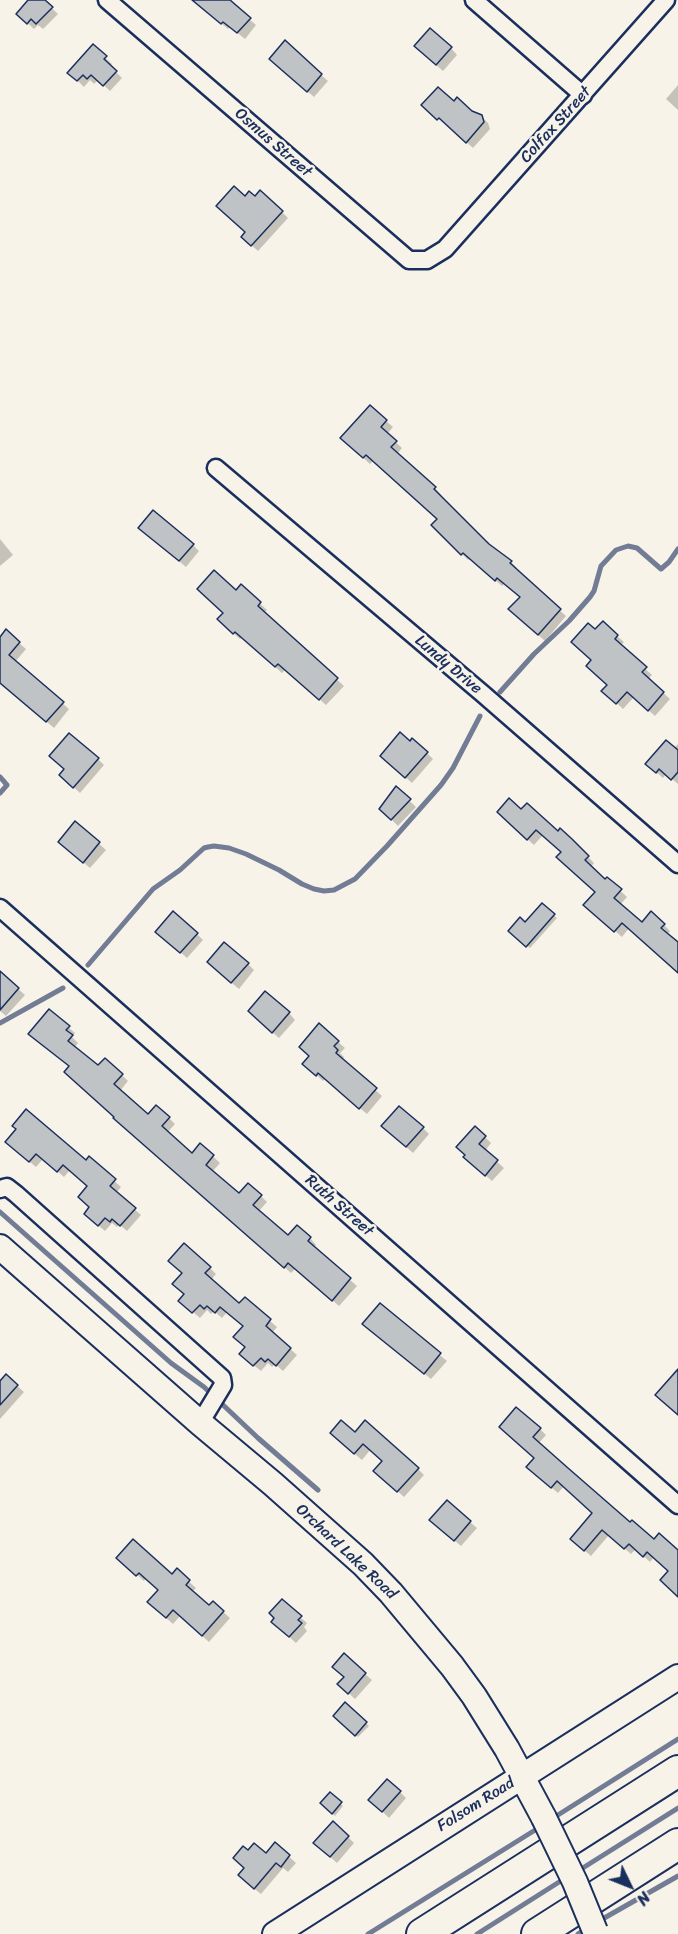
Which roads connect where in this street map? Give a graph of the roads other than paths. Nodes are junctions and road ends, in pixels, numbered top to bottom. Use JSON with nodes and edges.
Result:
{"nodes":[{"id":1,"x":107,"y":0,"type":"edge"},
{"id":2,"x":474,"y":0,"type":"edge"},
{"id":3,"x":666,"y":0,"type":"edge"},
{"id":4,"x":583,"y":95,"type":"junction"},
{"id":5,"x":445,"y":249,"type":"joint"},
{"id":6,"x":216,"y":468,"type":"dead end"},
{"id":7,"x":678,"y":864,"type":"edge"},
{"id":8,"x":0,"y":908,"type":"edge"},
{"id":9,"x":0,"y":1190,"type":"edge"},
{"id":10,"x":0,"y":1247,"type":"edge"},
{"id":11,"x":200,"y":1423,"type":"junction"},
{"id":12,"x":678,"y":1505,"type":"edge"},
{"id":13,"x":678,"y":1677,"type":"edge"},
{"id":14,"x":678,"y":1771,"type":"edge"},
{"id":15,"x":522,"y":1776,"type":"junction"},
{"id":16,"x":678,"y":1844,"type":"edge"},
{"id":17,"x":596,"y":1932,"type":"edge"},
{"id":18,"x":274,"y":1934,"type":"edge"},
{"id":19,"x":422,"y":1934,"type":"edge"},
{"id":20,"x":537,"y":1934,"type":"edge"}],
"edges":[{"from":1,"to":5,"type":"street","name":"Osmus Street"},
{"from":2,"to":4,"type":"street"},
{"from":3,"to":4,"type":"street","name":"Colfax Street"},
{"from":4,"to":5,"type":"street","name":"Colfax Street"},
{"from":6,"to":7,"type":"street","name":"Lundy Drive"},
{"from":8,"to":12,"type":"street","name":"Ruth Street"},
{"from":9,"to":11,"type":"street"},
{"from":10,"to":11,"type":"main road","name":"Orchard Lake Road"},
{"from":11,"to":15,"type":"main road","name":"Orchard Lake Road"},
{"from":13,"to":15,"type":"main road","name":"Folsom Road"},
{"from":14,"to":19,"type":"highway"},
{"from":15,"to":17,"type":"main road","name":"Orchard Lake Road","bridge":true},
{"from":15,"to":18,"type":"main road","name":"Folsom Road"},
{"from":16,"to":20,"type":"highway"}]}
